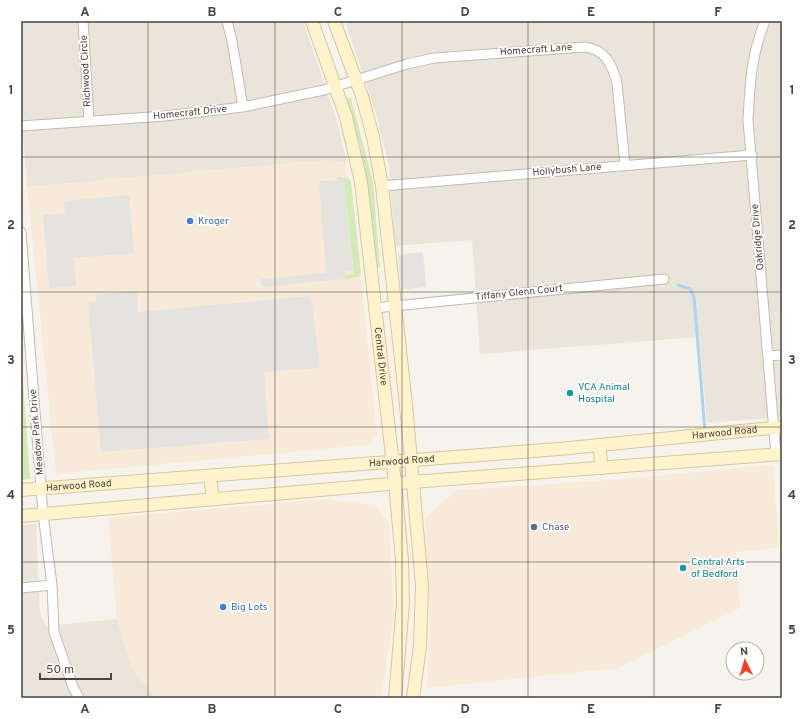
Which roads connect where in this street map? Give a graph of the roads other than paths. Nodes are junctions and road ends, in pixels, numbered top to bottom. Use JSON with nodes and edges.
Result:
{"nodes":[{"id":1,"x":83,"y":21,"type":"edge"},
{"id":2,"x":227,"y":21,"type":"edge"},
{"id":3,"x":312,"y":21,"type":"edge"},
{"id":4,"x":334,"y":21,"type":"edge"},
{"id":5,"x":765,"y":21,"type":"edge"},
{"id":6,"x":356,"y":80,"type":"junction"},
{"id":7,"x":335,"y":87,"type":"junction"},
{"id":8,"x":243,"y":107,"type":"junction"},
{"id":9,"x":88,"y":121,"type":"junction"},
{"id":10,"x":21,"y":126,"type":"edge"},
{"id":11,"x":752,"y":156,"type":"junction"},
{"id":12,"x":625,"y":165,"type":"junction"},
{"id":13,"x":382,"y":186,"type":"junction"},
{"id":14,"x":21,"y":232,"type":"edge"},
{"id":15,"x":664,"y":279,"type":"dead end"},
{"id":16,"x":394,"y":306,"type":"junction"},
{"id":17,"x":374,"y":308,"type":"junction"},
{"id":18,"x":782,"y":355,"type":"edge"},
{"id":19,"x":768,"y":356,"type":"junction"},
{"id":20,"x":778,"y":427,"type":"edge"},
{"id":21,"x":599,"y":445,"type":"junction"},
{"id":22,"x":779,"y":455,"type":"edge"},
{"id":23,"x":411,"y":460,"type":"junction"},
{"id":24,"x":393,"y":462,"type":"junction"},
{"id":25,"x":602,"y":468,"type":"junction"},
{"id":26,"x":210,"y":476,"type":"junction"},
{"id":27,"x":412,"y":482,"type":"junction"},
{"id":28,"x":395,"y":484,"type":"junction"},
{"id":29,"x":42,"y":488,"type":"junction"},
{"id":30,"x":21,"y":490,"type":"edge"},
{"id":31,"x":213,"y":499,"type":"junction"},
{"id":32,"x":43,"y":514,"type":"junction"},
{"id":33,"x":21,"y":516,"type":"edge"},
{"id":34,"x":52,"y":585,"type":"junction"},
{"id":35,"x":21,"y":588,"type":"edge"},
{"id":36,"x":401,"y":633,"type":"junction"},
{"id":37,"x":420,"y":635,"type":"junction"},
{"id":38,"x":79,"y":698,"type":"edge"},
{"id":39,"x":395,"y":698,"type":"edge"},
{"id":40,"x":413,"y":698,"type":"edge"}],
"edges":[{"from":1,"to":9,"type":"street","name":"Richwood Circle"},
{"from":2,"to":8,"type":"street"},
{"from":3,"to":7,"type":"main road","name":"Central Drive"},
{"from":4,"to":6,"type":"main road","name":"Central Drive"},
{"from":5,"to":11,"type":"street","name":"Oakridge Drive"},
{"from":6,"to":7,"type":"street","name":"Homecraft Drive"},
{"from":6,"to":12,"type":"street","name":"Homecraft Lane"},
{"from":6,"to":13,"type":"main road","name":"Central Drive"},
{"from":7,"to":8,"type":"street","name":"Homecraft Drive"},
{"from":7,"to":17,"type":"main road","name":"Central Drive"},
{"from":8,"to":9,"type":"street","name":"Homecraft Drive"},
{"from":9,"to":10,"type":"street","name":"Homecraft Drive"},
{"from":11,"to":12,"type":"street","name":"Hollybush Lane"},
{"from":11,"to":19,"type":"street","name":"Oakridge Drive"},
{"from":12,"to":13,"type":"street","name":"Hollybush Lane"},
{"from":13,"to":16,"type":"main road","name":"Central Drive"},
{"from":14,"to":29,"type":"street","name":"Meadow Park Drive"},
{"from":15,"to":16,"type":"street","name":"Tiffany Glenn Court"},
{"from":16,"to":17,"type":"street","name":"Tiffany Glenn Court"},
{"from":16,"to":23,"type":"main road","name":"Central Drive"},
{"from":17,"to":24,"type":"main road","name":"Central Drive"},
{"from":18,"to":19,"type":"street"},
{"from":19,"to":20,"type":"street","name":"Oakridge Drive"},
{"from":20,"to":21,"type":"main road","name":"Harwood Road"},
{"from":20,"to":22,"type":"street","name":"Oakridge Drive"},
{"from":21,"to":23,"type":"main road","name":"Harwood Road"},
{"from":21,"to":25,"type":"main road"},
{"from":22,"to":25,"type":"main road"},
{"from":23,"to":24,"type":"main road","name":"Harwood Road"},
{"from":23,"to":27,"type":"main road","name":"Central Drive"},
{"from":24,"to":26,"type":"main road","name":"Harwood Road"},
{"from":24,"to":28,"type":"main road","name":"Central Drive"},
{"from":25,"to":27,"type":"main road"},
{"from":26,"to":29,"type":"main road","name":"Harwood Road"},
{"from":26,"to":31,"type":"main road"},
{"from":27,"to":28,"type":"main road"},
{"from":27,"to":37,"type":"main road","name":"Central Drive"},
{"from":28,"to":31,"type":"main road"},
{"from":28,"to":36,"type":"main road","name":"Central Drive"},
{"from":29,"to":30,"type":"main road","name":"Harwood Road"},
{"from":29,"to":32,"type":"street","name":"Meadow Park Drive"},
{"from":31,"to":32,"type":"main road"},
{"from":32,"to":33,"type":"main road"},
{"from":32,"to":34,"type":"street","name":"Meadow Park Drive"},
{"from":34,"to":35,"type":"street"},
{"from":34,"to":38,"type":"street","name":"Meadow Park Drive"},
{"from":36,"to":37,"type":"main road"},
{"from":36,"to":39,"type":"main road","name":"Central Drive"},
{"from":37,"to":40,"type":"main road","name":"Central Drive"}]}
